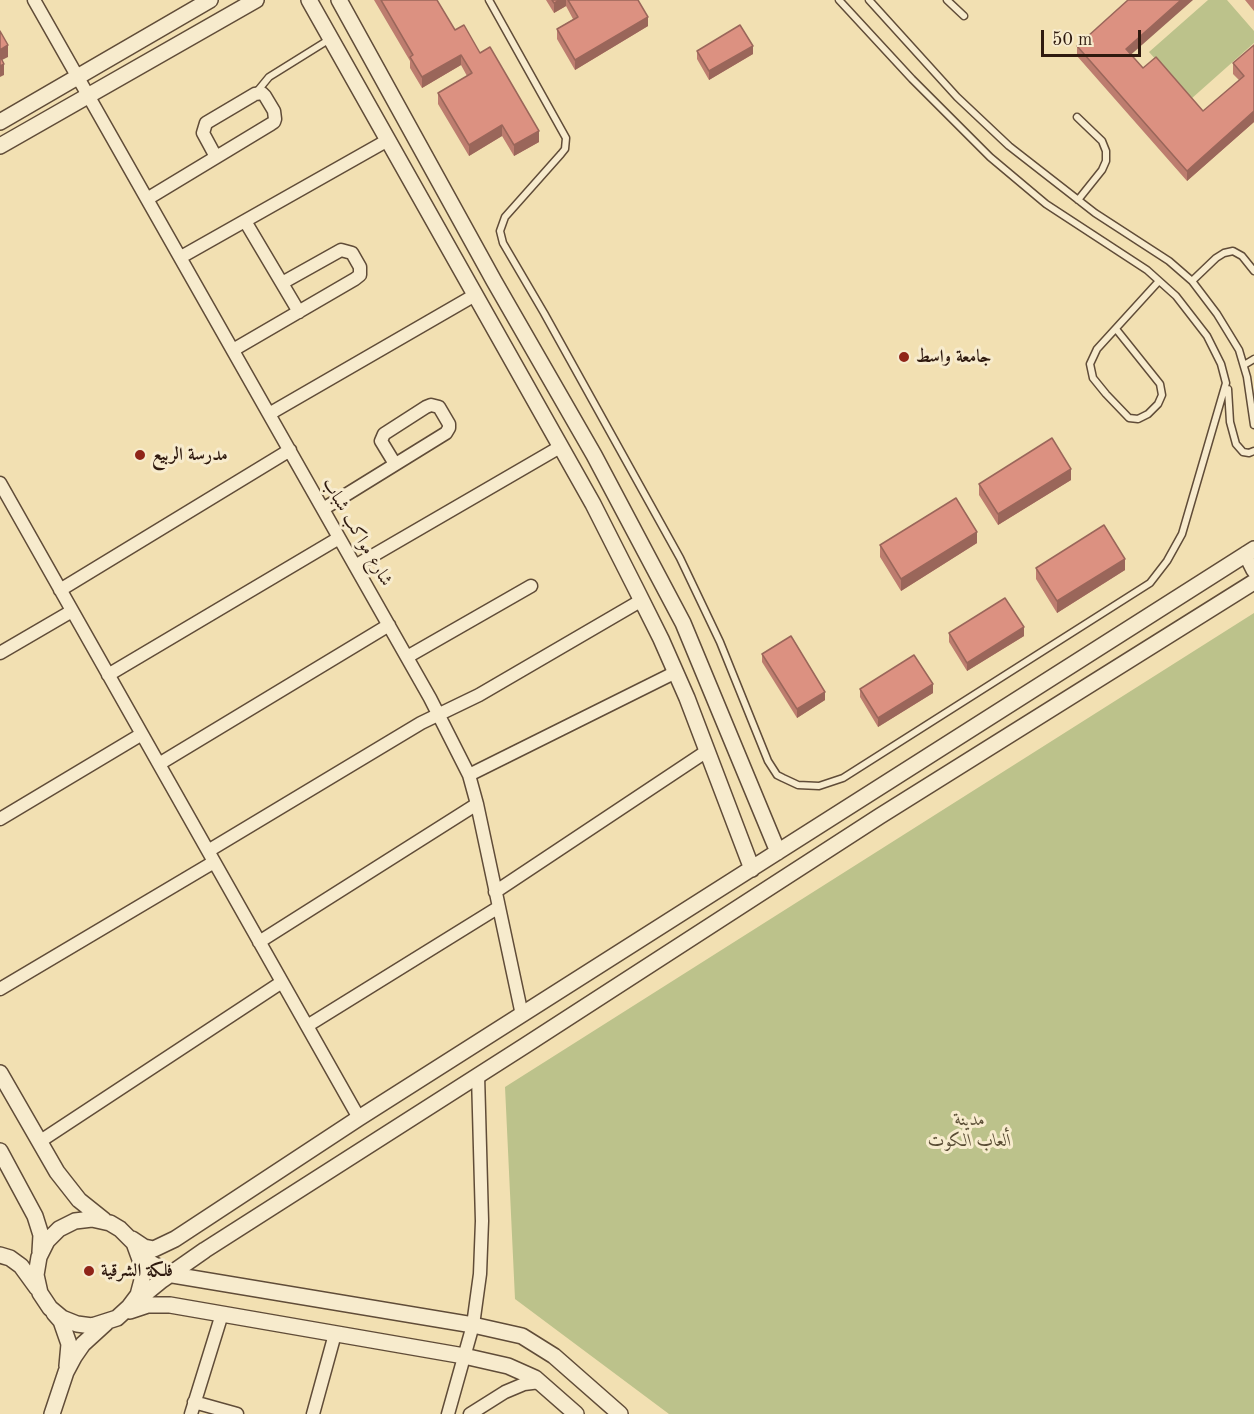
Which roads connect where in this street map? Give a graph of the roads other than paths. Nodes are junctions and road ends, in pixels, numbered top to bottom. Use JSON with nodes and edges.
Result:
{"nodes":[{"id":1,"x":34,"y":0,"type":"edge"},
{"id":2,"x":210,"y":0,"type":"edge"},
{"id":3,"x":256,"y":0,"type":"edge"},
{"id":4,"x":309,"y":0,"type":"edge"},
{"id":5,"x":339,"y":0,"type":"edge"},
{"id":6,"x":489,"y":0,"type":"edge"},
{"id":7,"x":839,"y":0,"type":"edge"},
{"id":8,"x":869,"y":0,"type":"edge"},
{"id":9,"x":947,"y":0,"type":"edge"},
{"id":10,"x":964,"y":16,"type":"dead end"},
{"id":11,"x":331,"y":38,"type":"junction"},
{"id":12,"x":77,"y":76,"type":"junction"},
{"id":13,"x":255,"y":94,"type":"junction"},
{"id":14,"x":89,"y":95,"type":"junction"},
{"id":15,"x":1077,"y":117,"type":"dead end"},
{"id":16,"x":0,"y":122,"type":"edge"},
{"id":17,"x":388,"y":140,"type":"junction"},
{"id":18,"x":0,"y":146,"type":"edge"},
{"id":19,"x":216,"y":157,"type":"junction"},
{"id":20,"x":147,"y":198,"type":"junction"},
{"id":21,"x":1078,"y":200,"type":"junction"},
{"id":22,"x":245,"y":221,"type":"junction"},
{"id":23,"x":181,"y":257,"type":"junction"},
{"id":24,"x":1254,"y":271,"type":"edge"},
{"id":25,"x":1159,"y":280,"type":"junction"},
{"id":26,"x":1192,"y":280,"type":"junction"},
{"id":27,"x":282,"y":284,"type":"junction"},
{"id":28,"x":475,"y":295,"type":"junction"},
{"id":29,"x":299,"y":312,"type":"junction"},
{"id":30,"x":1116,"y":330,"type":"junction"},
{"id":31,"x":233,"y":350,"type":"junction"},
{"id":32,"x":1254,"y":359,"type":"edge"},
{"id":33,"x":1244,"y":365,"type":"junction"},
{"id":34,"x":1226,"y":383,"type":"junction"},
{"id":35,"x":269,"y":414,"type":"junction"},
{"id":36,"x":1254,"y":425,"type":"edge"},
{"id":37,"x":561,"y":447,"type":"junction"},
{"id":38,"x":290,"y":450,"type":"junction"},
{"id":39,"x":1254,"y":452,"type":"edge"},
{"id":40,"x":395,"y":464,"type":"junction"},
{"id":41,"x":0,"y":483,"type":"edge"},
{"id":42,"x":323,"y":509,"type":"junction"},
{"id":43,"x":339,"y":538,"type":"junction"},
{"id":44,"x":1250,"y":552,"type":"edge"},
{"id":45,"x":356,"y":566,"type":"junction"},
{"id":46,"x":1254,"y":570,"type":"edge"},
{"id":47,"x":1254,"y":582,"type":"edge"},
{"id":48,"x":531,"y":586,"type":"dead end"},
{"id":49,"x":60,"y":590,"type":"junction"},
{"id":50,"x":642,"y":600,"type":"junction"},
{"id":51,"x":72,"y":610,"type":"junction"},
{"id":52,"x":389,"y":626,"type":"junction"},
{"id":53,"x":0,"y":653,"type":"edge"},
{"id":54,"x":407,"y":657,"type":"junction"},
{"id":55,"x":676,"y":672,"type":"junction"},
{"id":56,"x":108,"y":675,"type":"junction"},
{"id":57,"x":439,"y":715,"type":"junction"},
{"id":58,"x":142,"y":734,"type":"junction"},
{"id":59,"x":707,"y":751,"type":"junction"},
{"id":60,"x":159,"y":764,"type":"junction"},
{"id":61,"x":469,"y":775,"type":"junction"},
{"id":62,"x":477,"y":804,"type":"junction"},
{"id":63,"x":0,"y":819,"type":"edge"},
{"id":64,"x":778,"y":852,"type":"junction"},
{"id":65,"x":211,"y":857,"type":"junction"},
{"id":66,"x":752,"y":868,"type":"junction"},
{"id":67,"x":495,"y":892,"type":"junction"},
{"id":68,"x":499,"y":908,"type":"junction"},
{"id":69,"x":259,"y":942,"type":"junction"},
{"id":70,"x":282,"y":982,"type":"junction"},
{"id":71,"x":0,"y":989,"type":"edge"},
{"id":72,"x":522,"y":1015,"type":"junction"},
{"id":73,"x":307,"y":1026,"type":"junction"},
{"id":74,"x":0,"y":1073,"type":"edge"},
{"id":75,"x":478,"y":1075,"type":"junction"},
{"id":76,"x":359,"y":1118,"type":"junction"},
{"id":77,"x":39,"y":1142,"type":"junction"},
{"id":78,"x":0,"y":1151,"type":"edge"},
{"id":79,"x":110,"y":1223,"type":"junction"},
{"id":80,"x":129,"y":1237,"type":"junction"},
{"id":81,"x":138,"y":1250,"type":"junction"},
{"id":82,"x":199,"y":1254,"type":"junction"},
{"id":83,"x":0,"y":1255,"type":"edge"},
{"id":84,"x":39,"y":1257,"type":"junction"},
{"id":85,"x":171,"y":1274,"type":"junction"},
{"id":86,"x":205,"y":1280,"type":"junction"},
{"id":87,"x":40,"y":1293,"type":"junction"},
{"id":88,"x":50,"y":1308,"type":"junction"},
{"id":89,"x":129,"y":1308,"type":"junction"},
{"id":90,"x":222,"y":1314,"type":"junction"},
{"id":91,"x":112,"y":1320,"type":"junction"},
{"id":92,"x":473,"y":1325,"type":"junction"},
{"id":93,"x":334,"y":1334,"type":"junction"},
{"id":94,"x":464,"y":1356,"type":"junction"},
{"id":95,"x":66,"y":1372,"type":"junction"},
{"id":96,"x":540,"y":1382,"type":"junction"},
{"id":97,"x":193,"y":1408,"type":"edge"},
{"id":98,"x":450,"y":1412,"type":"edge"},
{"id":99,"x":52,"y":1414,"type":"edge"},
{"id":100,"x":237,"y":1414,"type":"edge"},
{"id":101,"x":313,"y":1414,"type":"edge"},
{"id":102,"x":470,"y":1414,"type":"edge"},
{"id":103,"x":576,"y":1414,"type":"edge"},
{"id":104,"x":620,"y":1414,"type":"edge"}],
"edges":[{"from":1,"to":12,"type":"street","name":"شارع مواكب شباب"},
{"from":2,"to":12,"type":"street"},
{"from":3,"to":14,"type":"street"},
{"from":4,"to":11,"type":"street"},
{"from":5,"to":64,"type":"street"},
{"from":6,"to":34,"type":"lane"},
{"from":7,"to":25,"type":"lane"},
{"from":8,"to":21,"type":"lane"},
{"from":9,"to":10,"type":"lane"},
{"from":11,"to":13,"type":"lane"},
{"from":11,"to":17,"type":"street"},
{"from":12,"to":14,"type":"street","name":"شارع مواكب شباب"},
{"from":12,"to":16,"type":"street"},
{"from":13,"to":19,"type":"street"},
{"from":13,"to":19,"type":"street"},
{"from":14,"to":18,"type":"street"},
{"from":14,"to":20,"type":"street","name":"شارع مواكب شباب"},
{"from":15,"to":21,"type":"lane"},
{"from":17,"to":22,"type":"street"},
{"from":17,"to":28,"type":"street"},
{"from":19,"to":20,"type":"street"},
{"from":20,"to":23,"type":"street","name":"شارع مواكب شباب"},
{"from":21,"to":26,"type":"lane"},
{"from":22,"to":23,"type":"street"},
{"from":22,"to":27,"type":"street"},
{"from":23,"to":31,"type":"street","name":"شارع مواكب شباب"},
{"from":24,"to":26,"type":"lane"},
{"from":25,"to":30,"type":"lane"},
{"from":25,"to":34,"type":"lane"},
{"from":26,"to":33,"type":"lane"},
{"from":27,"to":29,"type":"street"},
{"from":27,"to":29,"type":"street"},
{"from":28,"to":35,"type":"street"},
{"from":28,"to":37,"type":"street"},
{"from":29,"to":31,"type":"street"},
{"from":30,"to":30,"type":"lane"},
{"from":31,"to":35,"type":"street","name":"شارع مواكب شباب"},
{"from":32,"to":33,"type":"lane"},
{"from":33,"to":36,"type":"lane"},
{"from":34,"to":39,"type":"lane"},
{"from":35,"to":38,"type":"street","name":"شارع مواكب شباب"},
{"from":37,"to":45,"type":"street"},
{"from":37,"to":50,"type":"street"},
{"from":38,"to":42,"type":"street","name":"شارع مواكب شباب"},
{"from":38,"to":49,"type":"street"},
{"from":40,"to":40,"type":"street"},
{"from":40,"to":42,"type":"street"},
{"from":41,"to":49,"type":"street"},
{"from":42,"to":43,"type":"street","name":"شارع مواكب شباب"},
{"from":43,"to":45,"type":"street","name":"شارع مواكب شباب"},
{"from":43,"to":56,"type":"street"},
{"from":44,"to":46,"type":"street"},
{"from":44,"to":64,"type":"street"},
{"from":45,"to":52,"type":"street","name":"شارع مواكب شباب"},
{"from":47,"to":75,"type":"street"},
{"from":48,"to":54,"type":"street"},
{"from":49,"to":51,"type":"street"},
{"from":50,"to":55,"type":"street"},
{"from":50,"to":57,"type":"street"},
{"from":51,"to":53,"type":"street"},
{"from":51,"to":56,"type":"street"},
{"from":52,"to":54,"type":"street","name":"شارع مواكب شباب"},
{"from":52,"to":60,"type":"street"},
{"from":54,"to":57,"type":"street","name":"شارع مواكب شباب"},
{"from":55,"to":59,"type":"street"},
{"from":55,"to":61,"type":"street"},
{"from":56,"to":58,"type":"street"},
{"from":57,"to":61,"type":"street","name":"شارع مواكب شباب"},
{"from":57,"to":65,"type":"street"},
{"from":58,"to":60,"type":"street"},
{"from":58,"to":63,"type":"street"},
{"from":59,"to":66,"type":"street"},
{"from":59,"to":67,"type":"street"},
{"from":60,"to":65,"type":"street"},
{"from":61,"to":62,"type":"street","name":"شارع مواكب شباب"},
{"from":62,"to":67,"type":"street","name":"شارع مواكب شباب"},
{"from":62,"to":69,"type":"street"},
{"from":64,"to":66,"type":"street"},
{"from":65,"to":69,"type":"street"},
{"from":65,"to":71,"type":"street"},
{"from":66,"to":72,"type":"street"},
{"from":67,"to":68,"type":"street","name":"شارع مواكب شباب"},
{"from":68,"to":72,"type":"street","name":"شارع مواكب شباب"},
{"from":68,"to":73,"type":"street"},
{"from":69,"to":70,"type":"street"},
{"from":70,"to":73,"type":"street"},
{"from":70,"to":77,"type":"street"},
{"from":72,"to":76,"type":"street"},
{"from":73,"to":76,"type":"street"},
{"from":74,"to":77,"type":"street"},
{"from":75,"to":82,"type":"street"},
{"from":75,"to":92,"type":"street"},
{"from":76,"to":80,"type":"street"},
{"from":77,"to":79,"type":"street"},
{"from":78,"to":84,"type":"street"},
{"from":79,"to":80,"type":"street"},
{"from":79,"to":84,"type":"street"},
{"from":80,"to":81,"type":"street"},
{"from":81,"to":85,"type":"street"},
{"from":81,"to":89,"type":"street"},
{"from":82,"to":85,"type":"street"},
{"from":82,"to":86,"type":"street"},
{"from":83,"to":87,"type":"street"},
{"from":84,"to":87,"type":"street"},
{"from":85,"to":86,"type":"street"},
{"from":85,"to":89,"type":"street"},
{"from":86,"to":92,"type":"street"},
{"from":87,"to":88,"type":"street"},
{"from":88,"to":91,"type":"street"},
{"from":88,"to":95,"type":"street"},
{"from":89,"to":91,"type":"street"},
{"from":90,"to":91,"type":"street"},
{"from":90,"to":93,"type":"street"},
{"from":90,"to":97,"type":"street"},
{"from":91,"to":95,"type":"street"},
{"from":92,"to":94,"type":"street"},
{"from":92,"to":104,"type":"street"},
{"from":93,"to":94,"type":"street"},
{"from":93,"to":101,"type":"street"},
{"from":94,"to":96,"type":"street"},
{"from":94,"to":98,"type":"street"},
{"from":95,"to":99,"type":"street"},
{"from":96,"to":102,"type":"street"},
{"from":96,"to":103,"type":"street"},
{"from":97,"to":100,"type":"street"}]}
